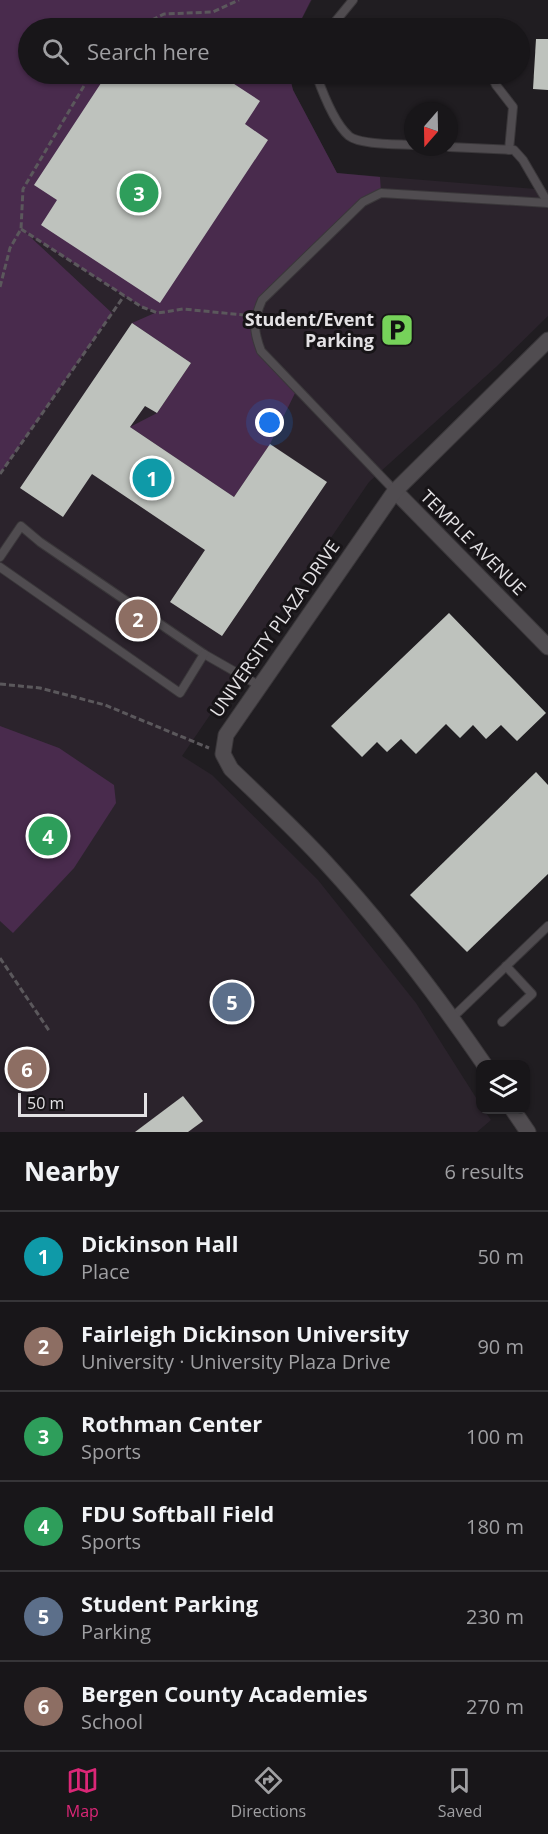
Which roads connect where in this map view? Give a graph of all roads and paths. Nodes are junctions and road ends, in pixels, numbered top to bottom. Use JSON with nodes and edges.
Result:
{"nodes":[{"id":1,"x":239,"y":0,"type":"edge"},
{"id":2,"x":352,"y":0,"type":"edge"},
{"id":3,"x":156,"y":18,"type":"edge"},
{"id":4,"x":338,"y":18,"type":"edge"},
{"id":5,"x":85,"y":84,"type":"edge"},
{"id":6,"x":321,"y":84,"type":"edge"},
{"id":7,"x":496,"y":84,"type":"edge"},
{"id":8,"x":404,"y":144,"type":"edge"},
{"id":9,"x":458,"y":147,"type":"edge"},
{"id":10,"x":509,"y":150,"type":"junction"},
{"id":11,"x":548,"y":203,"type":"edge"},
{"id":12,"x":21,"y":229,"type":"junction"},
{"id":13,"x":0,"y":287,"type":"edge"},
{"id":14,"x":124,"y":296,"type":"junction"},
{"id":15,"x":255,"y":316,"type":"junction"},
{"id":16,"x":548,"y":340,"type":"edge"},
{"id":17,"x":0,"y":474,"type":"edge"},
{"id":18,"x":395,"y":491,"type":"junction"},
{"id":19,"x":0,"y":557,"type":"edge"},
{"id":20,"x":0,"y":567,"type":"edge"},
{"id":21,"x":548,"y":647,"type":"edge"},
{"id":22,"x":204,"y":654,"type":"junction"},
{"id":23,"x":0,"y":684,"type":"edge"},
{"id":24,"x":260,"y":686,"type":"junction"},
{"id":25,"x":223,"y":754,"type":"junction"},
{"id":26,"x":548,"y":926,"type":"edge"},
{"id":27,"x":0,"y":958,"type":"edge"},
{"id":28,"x":506,"y":966,"type":"junction"},
{"id":29,"x":452,"y":1019,"type":"junction"},
{"id":30,"x":502,"y":1022,"type":"dead end"},
{"id":31,"x":50,"y":1032,"type":"dead end"},
{"id":32,"x":481,"y":1060,"type":"edge"},
{"id":33,"x":516,"y":1114,"type":"edge"},
{"id":34,"x":528,"y":1132,"type":"edge"}],
"edges":[{"from":1,"to":3,"type":"path"},
{"from":2,"to":4,"type":"lane"},
{"from":5,"to":12,"type":"path"},
{"from":6,"to":8,"type":"lane"},
{"from":7,"to":10,"type":"lane"},
{"from":9,"to":10,"type":"lane"},
{"from":10,"to":11,"type":"lane"},
{"from":11,"to":15,"type":"lane"},
{"from":12,"to":13,"type":"path"},
{"from":12,"to":14,"type":"path"},
{"from":14,"to":15,"type":"path"},
{"from":14,"to":17,"type":"path"},
{"from":15,"to":18,"type":"lane"},
{"from":16,"to":18,"type":"street","name":"UNIVERSITY PLAZA DRIVE"},
{"from":18,"to":21,"type":"street","name":"TEMPLE AVENUE"},
{"from":18,"to":24,"type":"street","name":"UNIVERSITY PLAZA DRIVE"},
{"from":19,"to":22,"type":"lane"},
{"from":20,"to":22,"type":"lane"},
{"from":22,"to":24,"type":"lane"},
{"from":23,"to":25,"type":"path"},
{"from":24,"to":25,"type":"street","name":"UNIVERSITY PLAZA DRIVE"},
{"from":25,"to":29,"type":"street"},
{"from":26,"to":28,"type":"lane"},
{"from":27,"to":31,"type":"path"},
{"from":28,"to":29,"type":"lane"},
{"from":28,"to":30,"type":"lane"},
{"from":29,"to":32,"type":"street"},
{"from":33,"to":34,"type":"street"}]}
